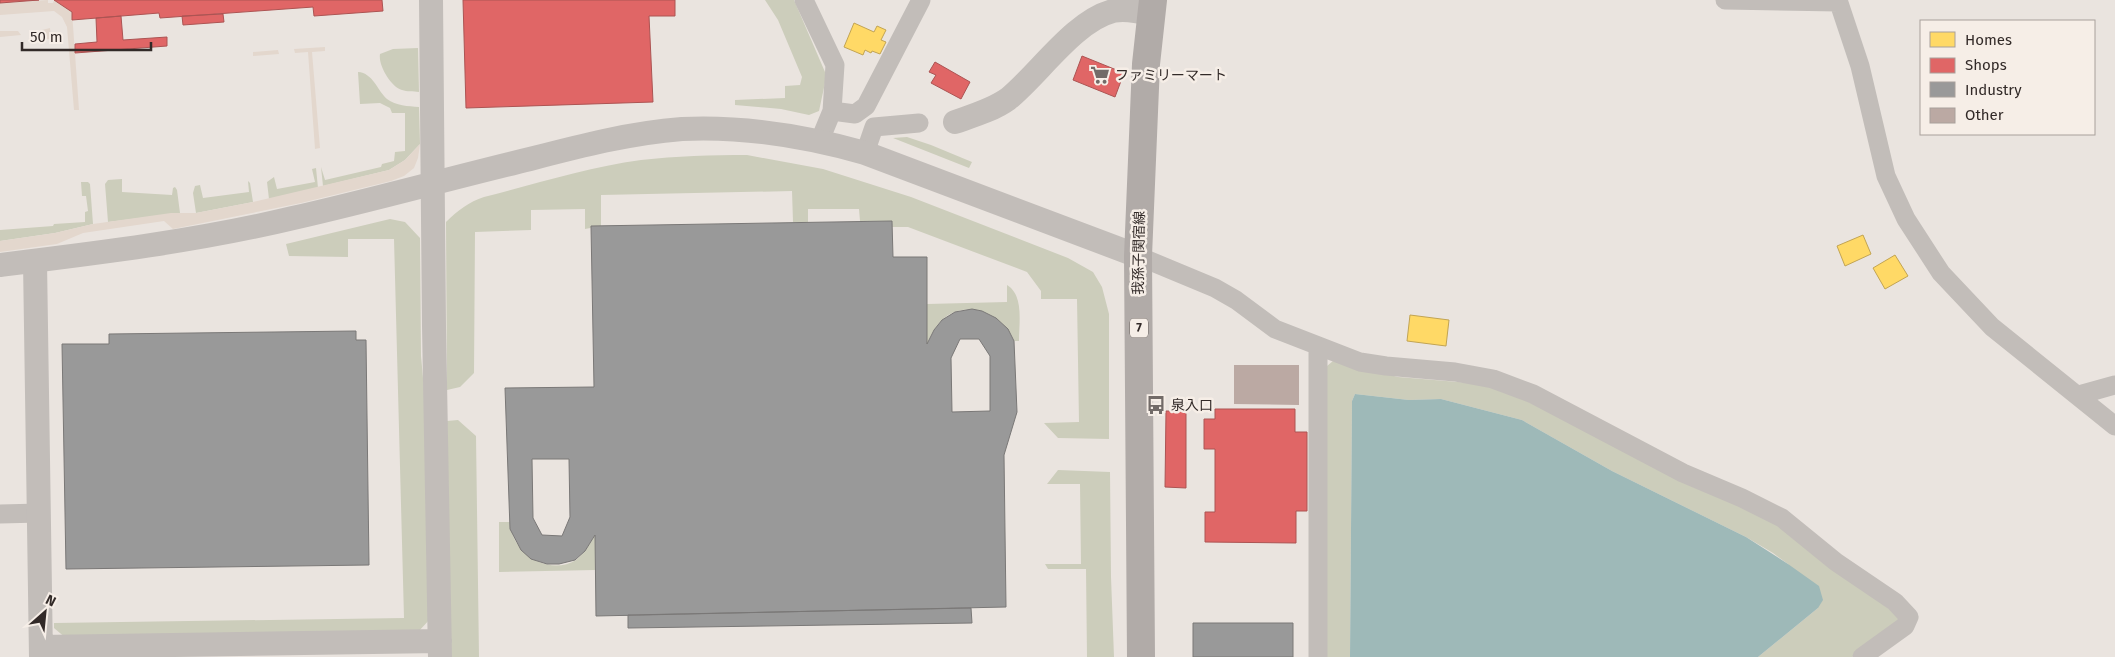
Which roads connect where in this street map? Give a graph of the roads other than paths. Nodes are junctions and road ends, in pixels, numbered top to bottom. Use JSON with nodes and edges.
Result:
{"nodes":[{"id":1,"x":431,"y":0,"type":"edge"},
{"id":2,"x":804,"y":0,"type":"edge"},
{"id":3,"x":921,"y":0,"type":"edge"},
{"id":4,"x":1725,"y":0,"type":"edge"},
{"id":5,"x":1838,"y":1,"type":"edge"},
{"id":6,"x":1152,"y":7,"type":"edge"},
{"id":7,"x":832,"y":111,"type":"junction"},
{"id":8,"x":955,"y":122,"type":"dead end"},
{"id":9,"x":919,"y":123,"type":"dead end"},
{"id":10,"x":820,"y":140,"type":"junction"},
{"id":11,"x":865,"y":152,"type":"junction"},
{"id":12,"x":434,"y":182,"type":"junction"},
{"id":13,"x":1138,"y":256,"type":"junction"},
{"id":14,"x":35,"y":261,"type":"junction"},
{"id":15,"x":0,"y":265,"type":"edge"},
{"id":16,"x":1318,"y":347,"type":"junction"},
{"id":17,"x":2115,"y":385,"type":"edge"},
{"id":18,"x":2079,"y":395,"type":"junction"},
{"id":19,"x":2115,"y":426,"type":"edge"},
{"id":20,"x":40,"y":513,"type":"junction"},
{"id":21,"x":0,"y":514,"type":"edge"},
{"id":22,"x":440,"y":649,"type":"edge"},
{"id":23,"x":41,"y":652,"type":"edge"},
{"id":24,"x":1141,"y":657,"type":"edge"},
{"id":25,"x":1318,"y":657,"type":"edge"},
{"id":26,"x":1862,"y":657,"type":"edge"}],
"edges":[{"from":1,"to":12,"type":"street"},
{"from":2,"to":7,"type":"street"},
{"from":3,"to":7,"type":"street"},
{"from":4,"to":5,"type":"street"},
{"from":5,"to":18,"type":"street"},
{"from":6,"to":8,"type":"street"},
{"from":6,"to":13,"type":"main road","name":"我孫子関宿線","number":"7"},
{"from":7,"to":10,"type":"street"},
{"from":9,"to":11,"type":"street"},
{"from":10,"to":11,"type":"street"},
{"from":10,"to":12,"type":"street"},
{"from":11,"to":13,"type":"street"},
{"from":12,"to":14,"type":"street"},
{"from":12,"to":22,"type":"street"},
{"from":13,"to":16,"type":"street"},
{"from":13,"to":24,"type":"main road","name":"我孫子関宿線","number":"7"},
{"from":14,"to":15,"type":"street"},
{"from":14,"to":20,"type":"street"},
{"from":16,"to":25,"type":"street"},
{"from":16,"to":26,"type":"street"},
{"from":17,"to":18,"type":"street"},
{"from":18,"to":19,"type":"street"},
{"from":20,"to":21,"type":"street"},
{"from":20,"to":23,"type":"street"},
{"from":22,"to":23,"type":"street"}]}
